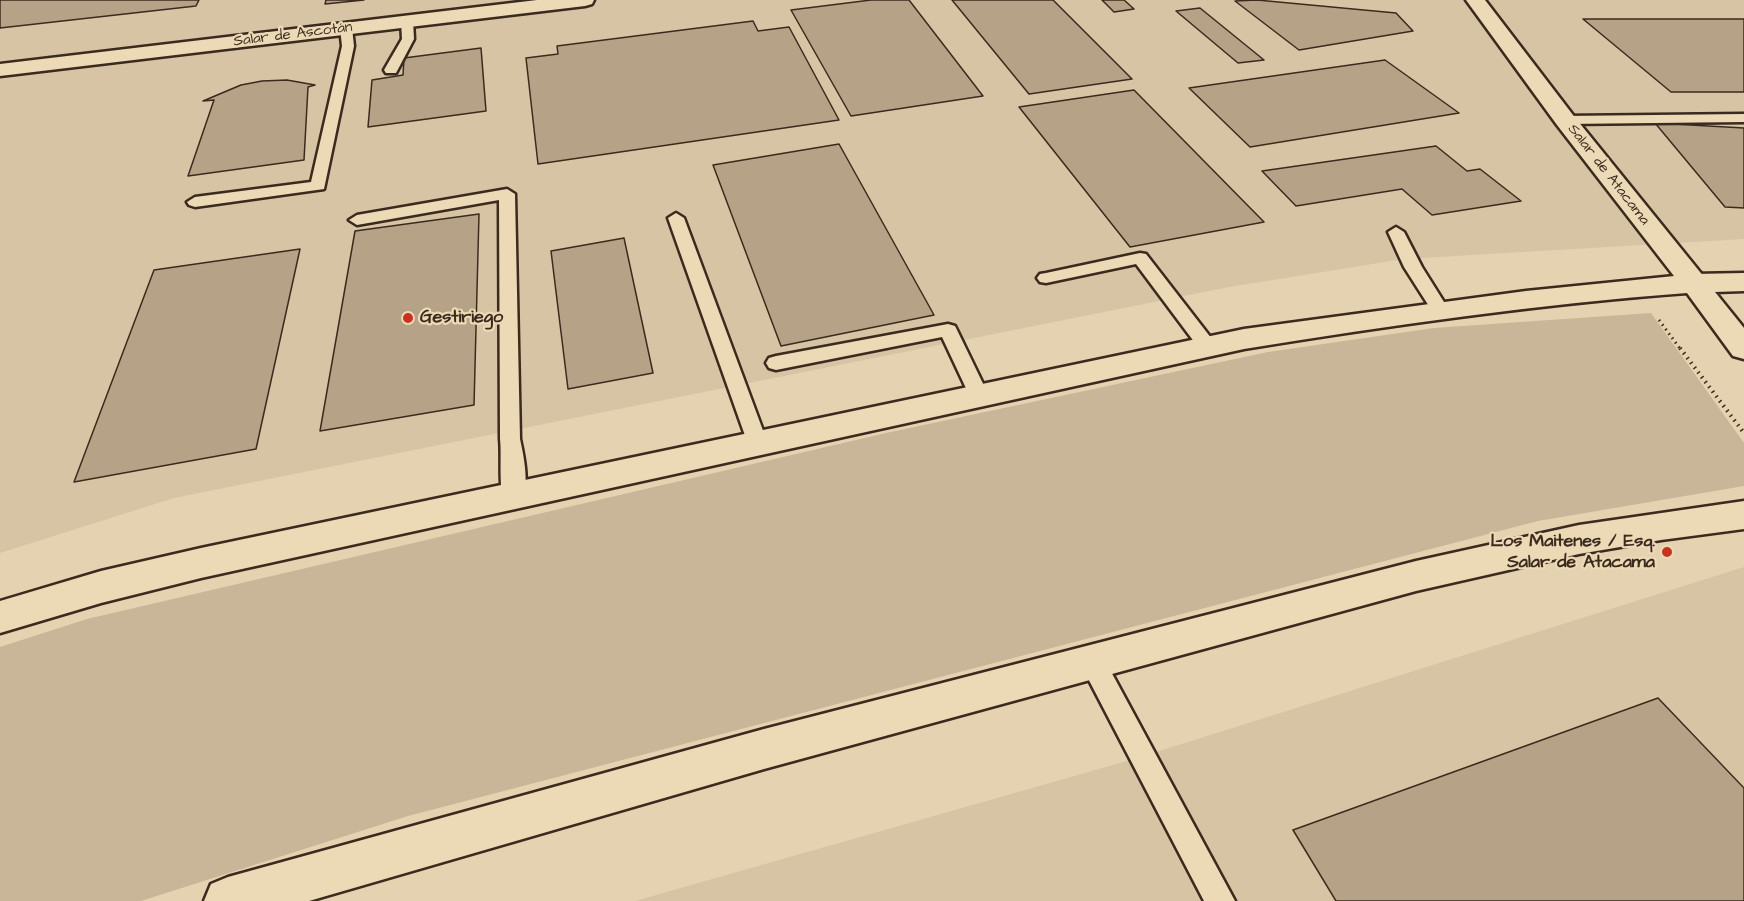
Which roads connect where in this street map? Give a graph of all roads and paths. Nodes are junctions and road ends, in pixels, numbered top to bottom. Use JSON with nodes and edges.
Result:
{"nodes":[{"id":1,"x":585,"y":0,"type":"edge"},
{"id":2,"x":1476,"y":0,"type":"edge"},
{"id":3,"x":538,"y":3,"type":"edge"},
{"id":4,"x":407,"y":21,"type":"junction"},
{"id":5,"x":346,"y":28,"type":"junction"},
{"id":6,"x":0,"y":70,"type":"edge"},
{"id":7,"x":391,"y":70,"type":"dead end"},
{"id":8,"x":1744,"y":118,"type":"edge"},
{"id":9,"x":1566,"y":120,"type":"junction"},
{"id":10,"x":195,"y":202,"type":"dead end"},
{"id":11,"x":676,"y":218,"type":"dead end"},
{"id":12,"x":357,"y":220,"type":"dead end"},
{"id":13,"x":1396,"y":232,"type":"dead end"},
{"id":14,"x":1046,"y":278,"type":"dead end"},
{"id":15,"x":1744,"y":282,"type":"edge"},
{"id":16,"x":1694,"y":283,"type":"junction"},
{"id":17,"x":1636,"y":289,"type":"junction"},
{"id":18,"x":1440,"y":310,"type":"junction"},
{"id":19,"x":1208,"y":347,"type":"junction"},
{"id":20,"x":1744,"y":348,"type":"edge"},
{"id":21,"x":776,"y":363,"type":"dead end"},
{"id":22,"x":979,"y":396,"type":"junction"},
{"id":23,"x":1744,"y":434,"type":"edge"},
{"id":24,"x":758,"y":444,"type":"junction"},
{"id":25,"x":513,"y":497,"type":"junction"},
{"id":26,"x":1744,"y":515,"type":"edge"},
{"id":27,"x":0,"y":617,"type":"edge"},
{"id":28,"x":1093,"y":663,"type":"junction"},
{"id":29,"x":228,"y":901,"type":"edge"},
{"id":30,"x":1220,"y":901,"type":"edge"}],
"edges":[{"from":1,"to":3,"type":"street","name":"Salar de Ascotán"},
{"from":2,"to":9,"type":"street","name":"Salar de Atacama"},
{"from":3,"to":4,"type":"street","name":"Salar de Ascotán"},
{"from":4,"to":5,"type":"street","name":"Salar de Ascotán"},
{"from":4,"to":7,"type":"lane"},
{"from":5,"to":6,"type":"street","name":"Salar de Ascotán"},
{"from":5,"to":10,"type":"lane"},
{"from":8,"to":9,"type":"lane"},
{"from":9,"to":16,"type":"street","name":"Salar de Atacama"},
{"from":11,"to":24,"type":"lane"},
{"from":12,"to":25,"type":"lane"},
{"from":13,"to":18,"type":"lane"},
{"from":14,"to":19,"type":"lane"},
{"from":15,"to":16,"type":"street"},
{"from":16,"to":17,"type":"street"},
{"from":16,"to":20,"type":"street","name":"Salar de Atacama"},
{"from":17,"to":18,"type":"street"},
{"from":17,"to":23,"type":"path"},
{"from":18,"to":19,"type":"street"},
{"from":19,"to":22,"type":"street"},
{"from":21,"to":22,"type":"lane"},
{"from":22,"to":24,"type":"street"},
{"from":24,"to":25,"type":"street"},
{"from":25,"to":27,"type":"street"},
{"from":26,"to":28,"type":"street"},
{"from":28,"to":29,"type":"street"},
{"from":28,"to":30,"type":"lane"}]}
